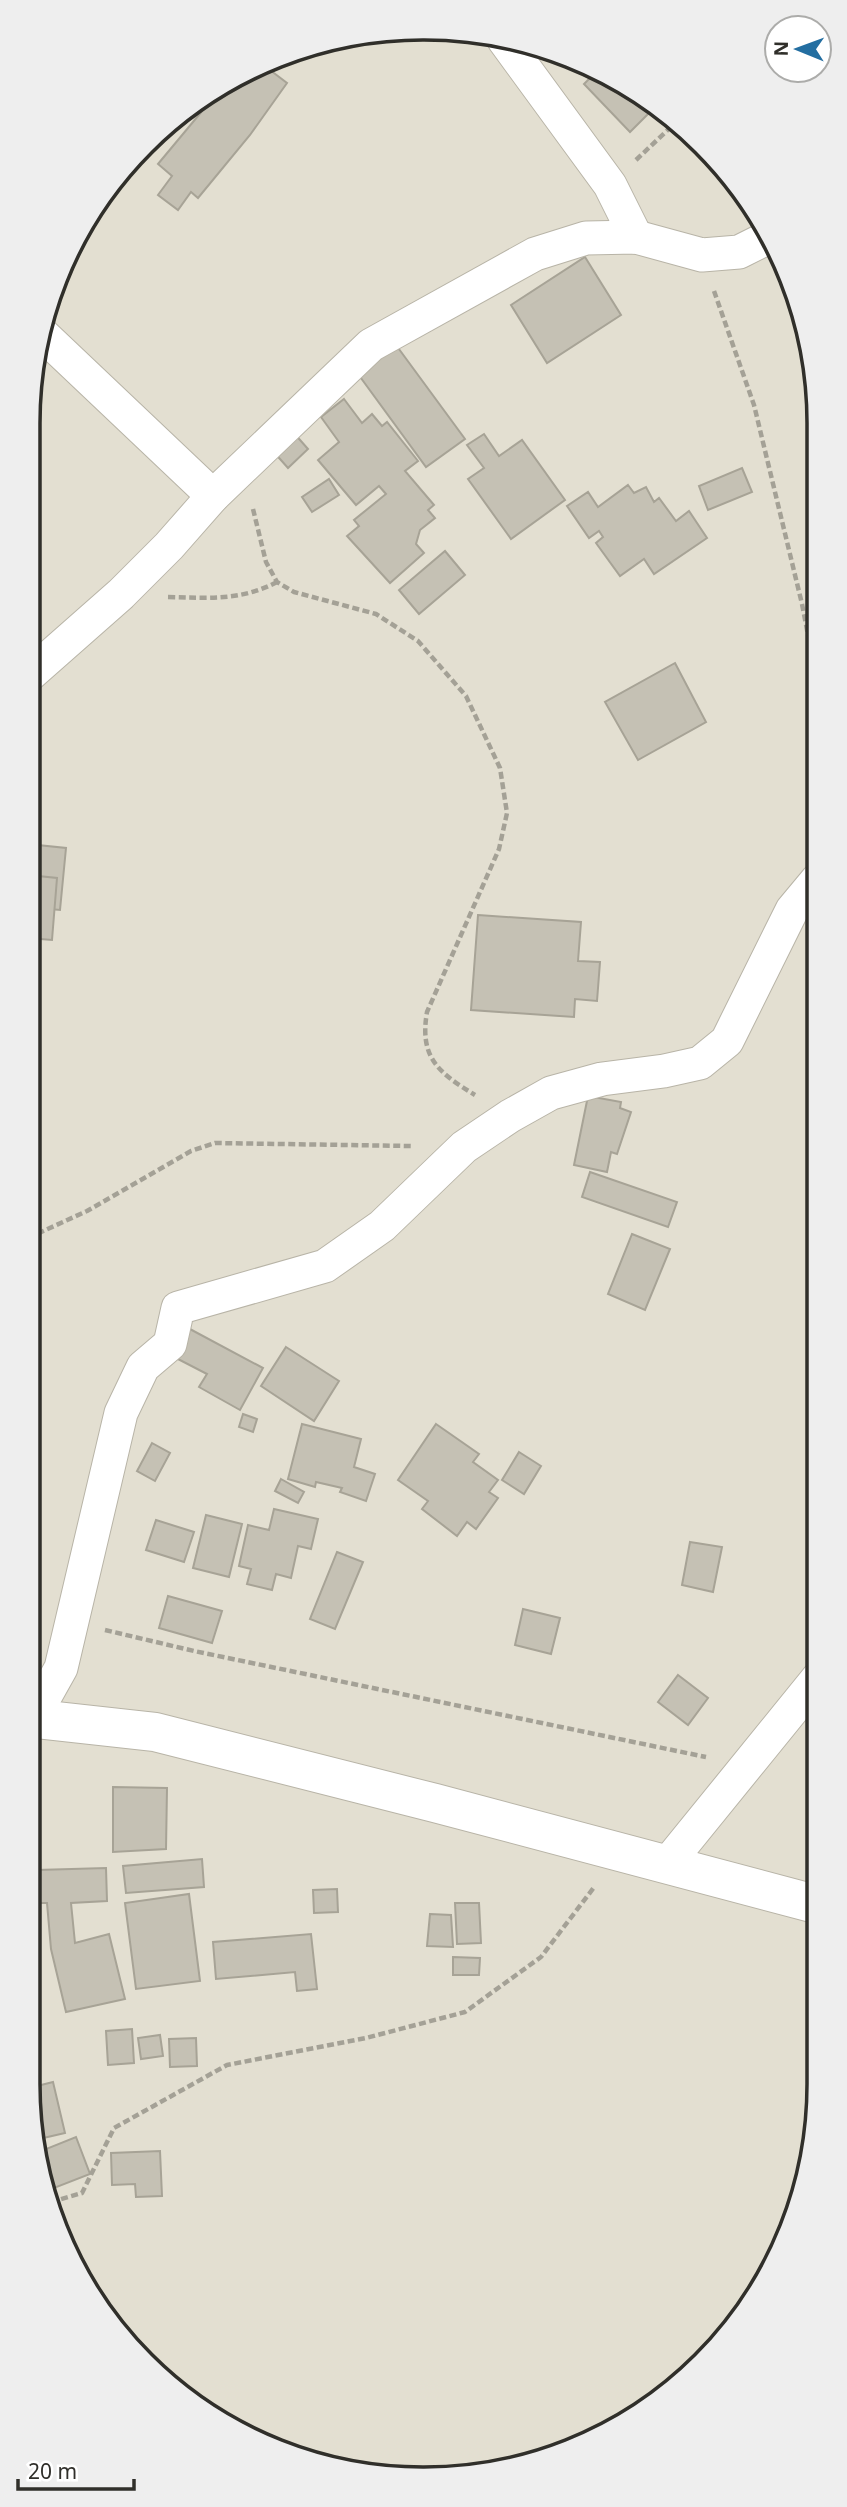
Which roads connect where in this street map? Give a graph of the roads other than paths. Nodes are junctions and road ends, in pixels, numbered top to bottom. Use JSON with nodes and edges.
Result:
{"nodes":[{"id":1,"x":512,"y":51,"type":"edge"},
{"id":2,"x":636,"y":237,"type":"junction"},
{"id":3,"x":760,"y":241,"type":"edge"},
{"id":4,"x":50,"y":341,"type":"edge"},
{"id":5,"x":213,"y":496,"type":"junction"},
{"id":6,"x":40,"y":665,"type":"edge"},
{"id":7,"x":807,"y":892,"type":"edge"},
{"id":8,"x":807,"y":1692,"type":"edge"},
{"id":9,"x":40,"y":1703,"type":"edge"},
{"id":10,"x":40,"y":1719,"type":"edge"},
{"id":11,"x":667,"y":1864,"type":"junction"},
{"id":12,"x":807,"y":1902,"type":"edge"}],
"edges":[{"from":1,"to":2,"type":"street"},
{"from":2,"to":3,"type":"street"},
{"from":2,"to":5,"type":"street"},
{"from":4,"to":5,"type":"street"},
{"from":5,"to":6,"type":"street"},
{"from":7,"to":9,"type":"street"},
{"from":8,"to":11,"type":"street"},
{"from":10,"to":11,"type":"street"},
{"from":11,"to":12,"type":"street"}]}
